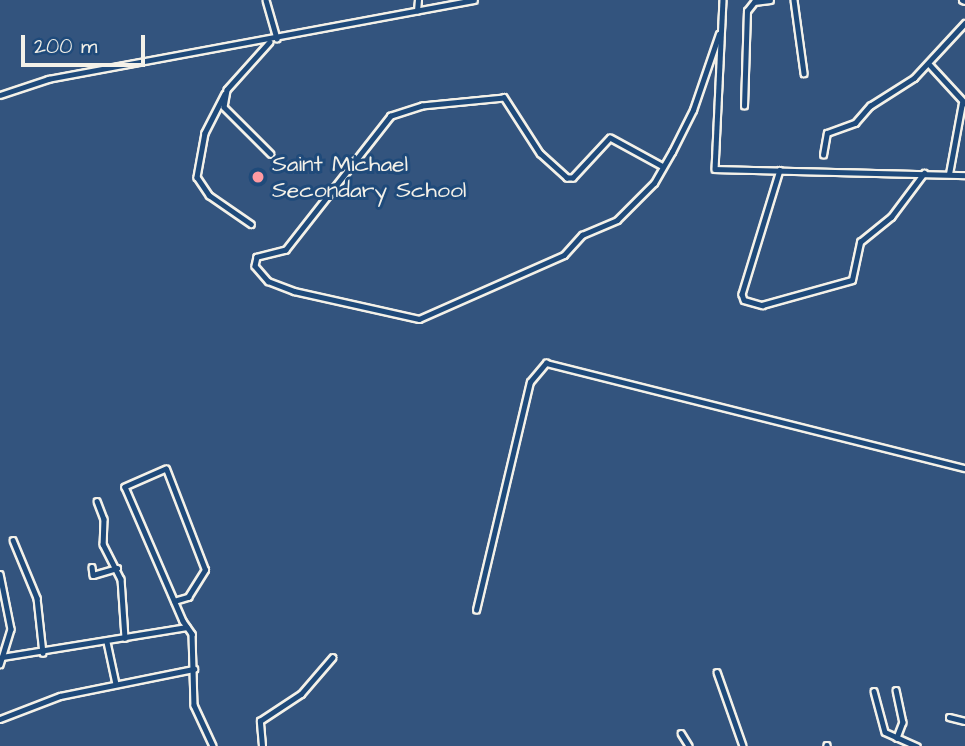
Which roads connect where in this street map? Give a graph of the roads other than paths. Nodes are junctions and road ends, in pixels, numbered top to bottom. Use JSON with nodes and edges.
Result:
{"nodes":[{"id":1,"x":267,"y":0,"type":"edge"},
{"id":2,"x":418,"y":0,"type":"edge"},
{"id":3,"x":474,"y":0,"type":"edge"},
{"id":4,"x":723,"y":0,"type":"edge"},
{"id":5,"x":770,"y":0,"type":"edge"},
{"id":6,"x":794,"y":0,"type":"edge"},
{"id":7,"x":417,"y":11,"type":"junction"},
{"id":8,"x":965,"y":23,"type":"edge"},
{"id":9,"x":719,"y":34,"type":"junction"},
{"id":10,"x":277,"y":38,"type":"junction"},
{"id":11,"x":270,"y":41,"type":"junction"},
{"id":12,"x":930,"y":65,"type":"junction"},
{"id":13,"x":804,"y":73,"type":"dead end"},
{"id":14,"x":225,"y":94,"type":"junction"},
{"id":15,"x":0,"y":95,"type":"edge"},
{"id":16,"x":963,"y":103,"type":"edge"},
{"id":17,"x":744,"y":106,"type":"dead end"},
{"id":18,"x":271,"y":154,"type":"dead end"},
{"id":19,"x":823,"y":155,"type":"dead end"},
{"id":20,"x":663,"y":167,"type":"junction"},
{"id":21,"x":780,"y":170,"type":"junction"},
{"id":22,"x":924,"y":173,"type":"junction"},
{"id":23,"x":949,"y":174,"type":"junction"},
{"id":24,"x":965,"y":175,"type":"edge"},
{"id":25,"x":251,"y":224,"type":"dead end"},
{"id":26,"x":965,"y":468,"type":"edge"},
{"id":27,"x":97,"y":501,"type":"dead end"},
{"id":28,"x":13,"y":540,"type":"dead end"},
{"id":29,"x":92,"y":567,"type":"dead end"},
{"id":30,"x":117,"y":568,"type":"junction"},
{"id":31,"x":0,"y":574,"type":"edge"},
{"id":32,"x":174,"y":601,"type":"junction"},
{"id":33,"x":476,"y":610,"type":"dead end"},
{"id":34,"x":187,"y":627,"type":"junction"},
{"id":35,"x":125,"y":639,"type":"junction"},
{"id":36,"x":107,"y":642,"type":"junction"},
{"id":37,"x":43,"y":653,"type":"junction"},
{"id":38,"x":2,"y":657,"type":"junction"},
{"id":39,"x":332,"y":658,"type":"dead end"},
{"id":40,"x":0,"y":664,"type":"edge"},
{"id":41,"x":194,"y":669,"type":"junction"},
{"id":42,"x":717,"y":672,"type":"dead end"},
{"id":43,"x":116,"y":684,"type":"junction"},
{"id":44,"x":896,"y":690,"type":"dead end"},
{"id":45,"x":874,"y":691,"type":"dead end"},
{"id":46,"x":949,"y":717,"type":"dead end"},
{"id":47,"x":0,"y":719,"type":"edge"},
{"id":48,"x":965,"y":721,"type":"edge"},
{"id":49,"x":681,"y":733,"type":"dead end"},
{"id":50,"x":897,"y":738,"type":"junction"},
{"id":51,"x":213,"y":746,"type":"edge"},
{"id":52,"x":262,"y":746,"type":"edge"},
{"id":53,"x":689,"y":746,"type":"edge"},
{"id":54,"x":743,"y":746,"type":"edge"},
{"id":55,"x":917,"y":746,"type":"edge"}],
"edges":[{"from":1,"to":10,"type":"street"},
{"from":2,"to":7,"type":"street"},
{"from":3,"to":7,"type":"street"},
{"from":4,"to":9,"type":"street"},
{"from":5,"to":17,"type":"street"},
{"from":6,"to":13,"type":"street"},
{"from":7,"to":10,"type":"street"},
{"from":8,"to":12,"type":"street"},
{"from":9,"to":20,"type":"street"},
{"from":9,"to":21,"type":"street"},
{"from":10,"to":11,"type":"street"},
{"from":11,"to":14,"type":"street"},
{"from":11,"to":15,"type":"street"},
{"from":12,"to":16,"type":"street"},
{"from":12,"to":19,"type":"street"},
{"from":14,"to":18,"type":"street"},
{"from":14,"to":25,"type":"street"},
{"from":16,"to":23,"type":"street"},
{"from":20,"to":20,"type":"street"},
{"from":21,"to":22,"type":"street"},
{"from":21,"to":22,"type":"street"},
{"from":22,"to":23,"type":"street"},
{"from":23,"to":24,"type":"street"},
{"from":26,"to":33,"type":"street"},
{"from":27,"to":30,"type":"street"},
{"from":28,"to":37,"type":"street"},
{"from":29,"to":30,"type":"street"},
{"from":30,"to":35,"type":"street"},
{"from":31,"to":38,"type":"street"},
{"from":32,"to":32,"type":"street"},
{"from":32,"to":34,"type":"street"},
{"from":34,"to":35,"type":"street"},
{"from":34,"to":41,"type":"street"},
{"from":35,"to":36,"type":"street"},
{"from":36,"to":37,"type":"street"},
{"from":36,"to":43,"type":"street"},
{"from":37,"to":38,"type":"street"},
{"from":38,"to":40,"type":"street"},
{"from":39,"to":52,"type":"street"},
{"from":41,"to":43,"type":"street"},
{"from":41,"to":51,"type":"street"},
{"from":42,"to":54,"type":"street"},
{"from":43,"to":47,"type":"street"},
{"from":44,"to":50,"type":"street"},
{"from":45,"to":50,"type":"street"},
{"from":46,"to":48,"type":"street"},
{"from":49,"to":53,"type":"street"},
{"from":50,"to":55,"type":"street"}]}
